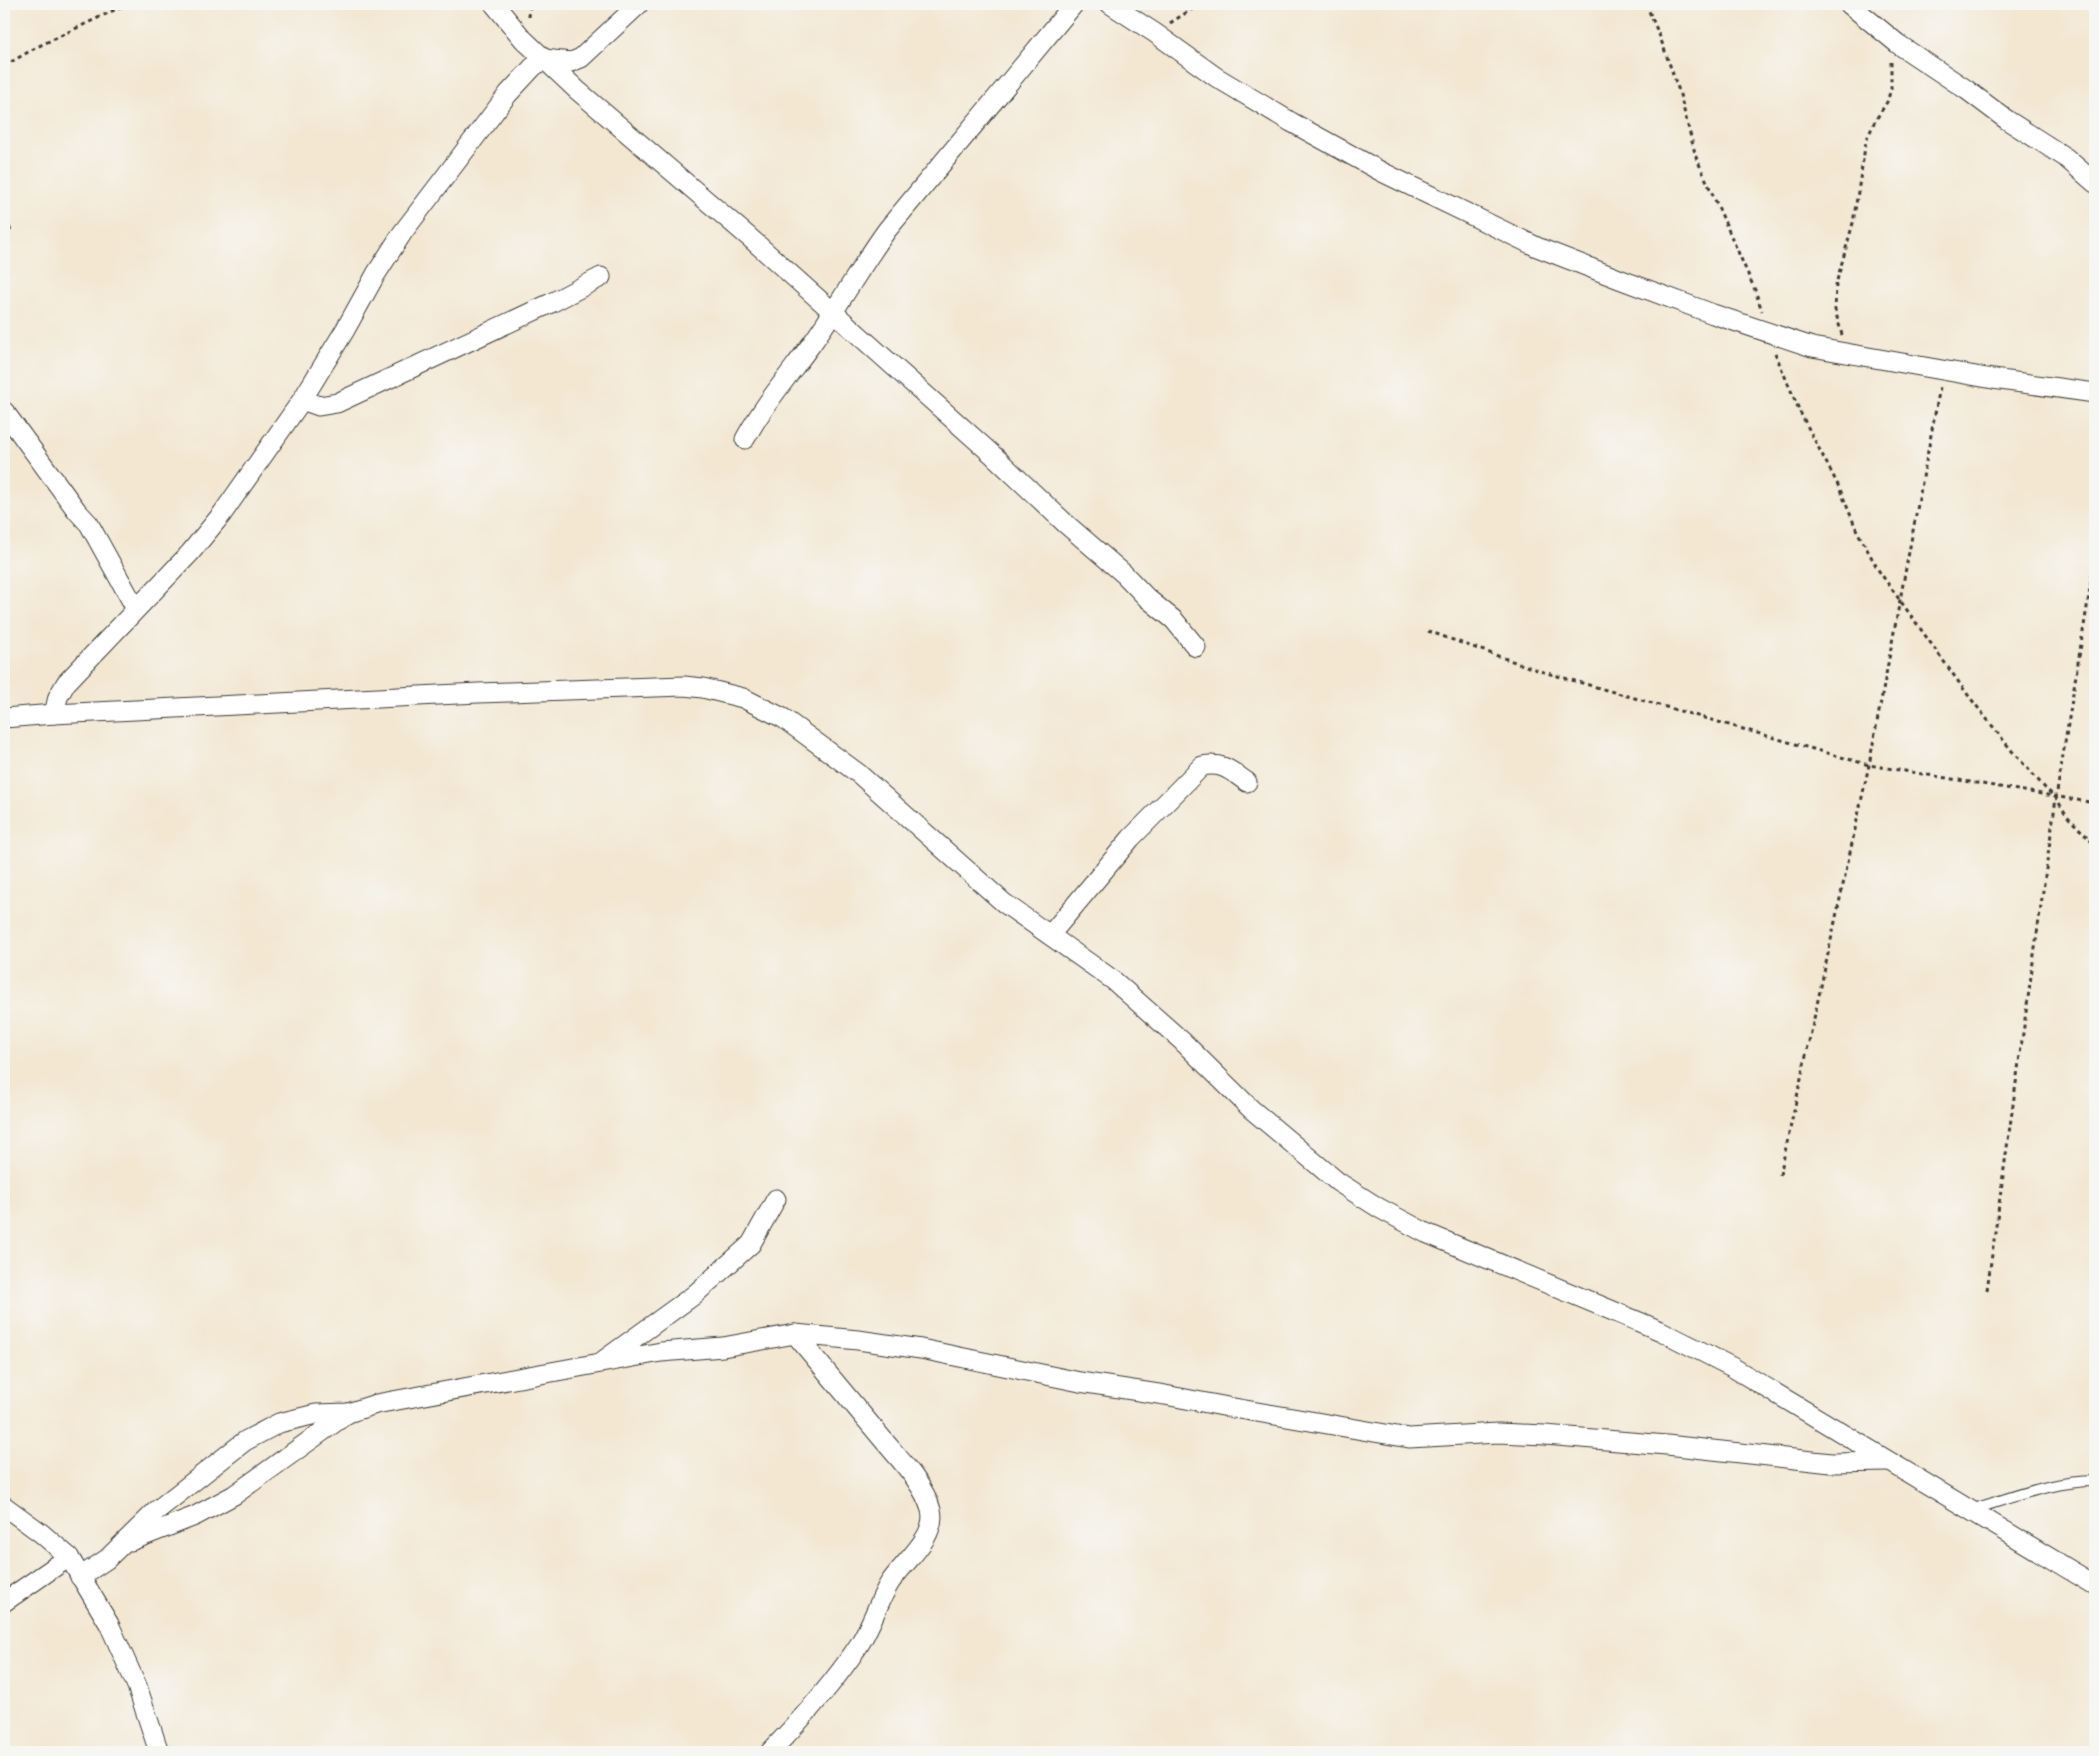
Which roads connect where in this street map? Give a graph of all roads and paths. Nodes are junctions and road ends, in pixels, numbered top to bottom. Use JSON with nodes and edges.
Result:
{"nodes":[{"id":1,"x":127,"y":4,"type":"edge"},
{"id":2,"x":494,"y":4,"type":"edge"},
{"id":3,"x":639,"y":4,"type":"edge"},
{"id":4,"x":1074,"y":4,"type":"edge"},
{"id":5,"x":1110,"y":4,"type":"edge"},
{"id":6,"x":1200,"y":4,"type":"edge"},
{"id":7,"x":1646,"y":4,"type":"edge"},
{"id":8,"x":1848,"y":4,"type":"edge"},
{"id":9,"x":1155,"y":33,"type":"junction"},
{"id":10,"x":1889,"y":37,"type":"junction"},
{"id":11,"x":544,"y":59,"type":"junction"},
{"id":12,"x":4,"y":66,"type":"edge"},
{"id":13,"x":2095,"y":183,"type":"edge"},
{"id":14,"x":4,"y":212,"type":"edge"},
{"id":15,"x":11,"y":232,"type":"dead end"},
{"id":16,"x":601,"y":277,"type":"dead end"},
{"id":17,"x":833,"y":311,"type":"junction"},
{"id":18,"x":1769,"y":334,"type":"junction"},
{"id":19,"x":1847,"y":352,"type":"junction"},
{"id":20,"x":1943,"y":369,"type":"junction"},
{"id":21,"x":2095,"y":392,"type":"edge"},
{"id":22,"x":302,"y":400,"type":"junction"},
{"id":23,"x":4,"y":411,"type":"edge"},
{"id":24,"x":745,"y":439,"type":"dead end"},
{"id":25,"x":2095,"y":558,"type":"edge"},
{"id":26,"x":2094,"y":580,"type":"edge"},
{"id":27,"x":1901,"y":601,"type":"junction"},
{"id":28,"x":136,"y":609,"type":"junction"},
{"id":29,"x":1428,"y":631,"type":"dead end"},
{"id":30,"x":1196,"y":647,"type":"dead end"},
{"id":31,"x":54,"y":714,"type":"junction"},
{"id":32,"x":4,"y":718,"type":"edge"},
{"id":33,"x":1869,"y":765,"type":"junction"},
{"id":34,"x":1247,"y":782,"type":"dead end"},
{"id":35,"x":2056,"y":798,"type":"junction"},
{"id":36,"x":2095,"y":803,"type":"edge"},
{"id":37,"x":2095,"y":845,"type":"edge"},
{"id":38,"x":1050,"y":935,"type":"junction"},
{"id":39,"x":1780,"y":1175,"type":"dead end"},
{"id":40,"x":776,"y":1198,"type":"dead end"},
{"id":41,"x":1987,"y":1290,"type":"dead end"},
{"id":42,"x":796,"y":1334,"type":"junction"},
{"id":43,"x":599,"y":1364,"type":"junction"},
{"id":44,"x":348,"y":1413,"type":"junction"},
{"id":45,"x":1888,"y":1462,"type":"junction"},
{"id":46,"x":2095,"y":1481,"type":"edge"},
{"id":47,"x":4,"y":1506,"type":"edge"},
{"id":48,"x":1969,"y":1510,"type":"junction"},
{"id":49,"x":125,"y":1543,"type":"junction"},
{"id":50,"x":69,"y":1557,"type":"junction"},
{"id":51,"x":80,"y":1577,"type":"junction"},
{"id":52,"x":2095,"y":1585,"type":"edge"},
{"id":53,"x":4,"y":1602,"type":"edge"},
{"id":54,"x":159,"y":1752,"type":"edge"},
{"id":55,"x":770,"y":1752,"type":"edge"}],
"edges":[{"from":1,"to":12,"type":"path"},
{"from":2,"to":11,"type":"street"},
{"from":3,"to":11,"type":"street"},
{"from":4,"to":17,"type":"street"},
{"from":5,"to":9,"type":"street"},
{"from":6,"to":9,"type":"path"},
{"from":7,"to":18,"type":"path"},
{"from":8,"to":10,"type":"street"},
{"from":9,"to":18,"type":"street"},
{"from":10,"to":13,"type":"street"},
{"from":10,"to":19,"type":"path"},
{"from":11,"to":17,"type":"street"},
{"from":11,"to":22,"type":"street"},
{"from":14,"to":15,"type":"path"},
{"from":16,"to":22,"type":"street"},
{"from":17,"to":24,"type":"street"},
{"from":17,"to":30,"type":"street"},
{"from":18,"to":19,"type":"street"},
{"from":18,"to":27,"type":"path"},
{"from":19,"to":20,"type":"street"},
{"from":20,"to":21,"type":"street"},
{"from":20,"to":27,"type":"path"},
{"from":22,"to":28,"type":"street"},
{"from":23,"to":28,"type":"street"},
{"from":25,"to":26,"type":"path"},
{"from":26,"to":35,"type":"path"},
{"from":27,"to":33,"type":"path"},
{"from":27,"to":35,"type":"path"},
{"from":28,"to":31,"type":"street"},
{"from":29,"to":33,"type":"path"},
{"from":31,"to":32,"type":"street"},
{"from":31,"to":38,"type":"street"},
{"from":33,"to":35,"type":"path"},
{"from":33,"to":39,"type":"path"},
{"from":34,"to":38,"type":"street"},
{"from":35,"to":36,"type":"path"},
{"from":35,"to":37,"type":"path"},
{"from":35,"to":41,"type":"path"},
{"from":38,"to":45,"type":"street"},
{"from":40,"to":43,"type":"street"},
{"from":42,"to":43,"type":"street"},
{"from":42,"to":45,"type":"street"},
{"from":42,"to":55,"type":"street"},
{"from":43,"to":44,"type":"street"},
{"from":44,"to":49,"type":"street"},
{"from":44,"to":49,"type":"street"},
{"from":45,"to":48,"type":"street"},
{"from":46,"to":48,"type":"lane"},
{"from":47,"to":50,"type":"street"},
{"from":48,"to":52,"type":"street"},
{"from":49,"to":51,"type":"street"},
{"from":50,"to":51,"type":"street"},
{"from":50,"to":53,"type":"street"},
{"from":51,"to":54,"type":"street"}]}
